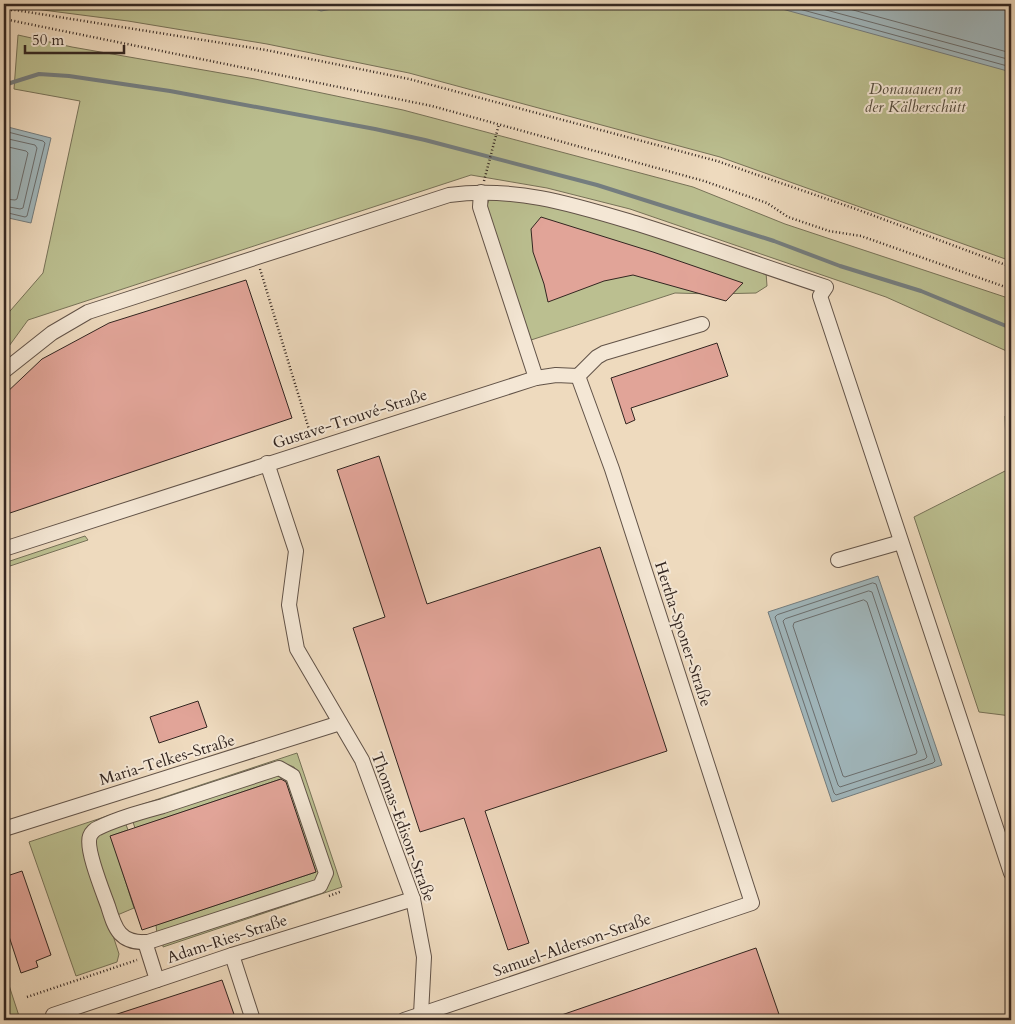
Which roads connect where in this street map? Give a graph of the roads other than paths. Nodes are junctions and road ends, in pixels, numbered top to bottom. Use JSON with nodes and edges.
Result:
{"nodes":[{"id":1,"x":481,"y":192,"type":"junction"},
{"id":2,"x":702,"y":324,"type":"dead end"},
{"id":3,"x":4,"y":371,"type":"edge"},
{"id":4,"x":578,"y":376,"type":"junction"},
{"id":5,"x":536,"y":378,"type":"junction"},
{"id":6,"x":267,"y":463,"type":"junction"},
{"id":7,"x":901,"y":542,"type":"junction"},
{"id":8,"x":4,"y":549,"type":"edge"},
{"id":9,"x":838,"y":560,"type":"dead end"},
{"id":10,"x":340,"y":723,"type":"junction"},
{"id":11,"x":4,"y":829,"type":"edge"},
{"id":12,"x":1011,"y":873,"type":"edge"},
{"id":13,"x":413,"y":899,"type":"junction"},
{"id":14,"x":752,"y":903,"type":"joint"},
{"id":15,"x":145,"y":942,"type":"junction"},
{"id":16,"x":232,"y":955,"type":"junction"},
{"id":17,"x":157,"y":980,"type":"junction"},
{"id":18,"x":421,"y":1014,"type":"junction"},
{"id":19,"x":53,"y":1015,"type":"dead end"},
{"id":20,"x":253,"y":1020,"type":"edge"},
{"id":21,"x":404,"y":1020,"type":"edge"}],
"edges":[{"from":1,"to":3,"type":"street"},
{"from":1,"to":5,"type":"street"},
{"from":1,"to":7,"type":"street"},
{"from":2,"to":4,"type":"street"},
{"from":4,"to":5,"type":"street","name":"Gustave-Trouvé-Straße"},
{"from":4,"to":14,"type":"street","name":"Hertha-Sponer-Straße"},
{"from":5,"to":6,"type":"street","name":"Gustave-Trouvé-Straße"},
{"from":6,"to":8,"type":"street","name":"Gustave-Trouvé-Straße"},
{"from":6,"to":10,"type":"street","name":"Thomas-Edison-Straße"},
{"from":7,"to":9,"type":"street"},
{"from":7,"to":12,"type":"street"},
{"from":10,"to":11,"type":"street","name":"Maria-Telkes-Straße"},
{"from":10,"to":13,"type":"street","name":"Thomas-Edison-Straße"},
{"from":13,"to":16,"type":"street","name":"Adam-Ries-Straße"},
{"from":13,"to":18,"type":"street","name":"Thomas-Edison-Straße"},
{"from":14,"to":18,"type":"street","name":"Samuel-Alderson-Straße"},
{"from":15,"to":15,"type":"street"},
{"from":15,"to":17,"type":"street"},
{"from":16,"to":17,"type":"street","name":"Adam-Ries-Straße"},
{"from":16,"to":20,"type":"street"},
{"from":17,"to":19,"type":"street","name":"Adam-Ries-Straße"},
{"from":18,"to":21,"type":"street","name":"Samuel-Alderson-Straße"}]}
